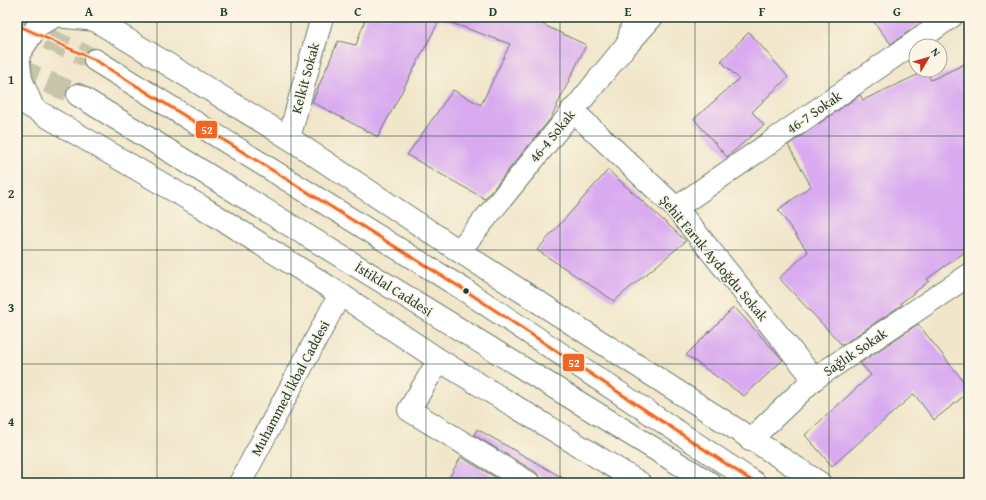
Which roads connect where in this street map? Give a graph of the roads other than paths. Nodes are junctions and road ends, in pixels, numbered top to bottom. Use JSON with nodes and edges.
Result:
{"nodes":[{"id":1,"x":54,"y":17,"type":"edge"},
{"id":2,"x":65,"y":17,"type":"edge"},
{"id":3,"x":322,"y":17,"type":"edge"},
{"id":4,"x":634,"y":17,"type":"edge"},
{"id":5,"x":652,"y":17,"type":"edge"},
{"id":6,"x":951,"y":17,"type":"edge"},
{"id":7,"x":94,"y":18,"type":"edge"},
{"id":8,"x":628,"y":43,"type":"junction"},
{"id":9,"x":95,"y":60,"type":"tunnel mouth"},
{"id":10,"x":78,"y":95,"type":"tunnel mouth"},
{"id":11,"x":25,"y":104,"type":"edge"},
{"id":12,"x":572,"y":110,"type":"junction"},
{"id":13,"x":289,"y":138,"type":"junction"},
{"id":14,"x":676,"y":208,"type":"junction"},
{"id":15,"x":459,"y":251,"type":"junction"},
{"id":16,"x":969,"y":275,"type":"edge"},
{"id":17,"x":340,"y":294,"type":"junction"},
{"id":18,"x":439,"y":360,"type":"junction"},
{"id":19,"x":814,"y":379,"type":"junction"},
{"id":20,"x":750,"y":440,"type":"junction"},
{"id":21,"x":240,"y":483,"type":"edge"},
{"id":22,"x":529,"y":483,"type":"edge"},
{"id":23,"x":640,"y":483,"type":"edge"},
{"id":24,"x":710,"y":483,"type":"edge"},
{"id":25,"x":755,"y":483,"type":"edge"},
{"id":26,"x":820,"y":483,"type":"edge"}],
"edges":[{"from":1,"to":11,"type":"street"},
{"from":2,"to":7,"type":"street"},
{"from":3,"to":13,"type":"street","name":"Kelkit Sokak"},
{"from":4,"to":8,"type":"street","name":"46-4 Sokak"},
{"from":5,"to":8,"type":"street"},
{"from":6,"to":14,"type":"street","name":"46-7 Sokak"},
{"from":7,"to":13,"type":"street"},
{"from":8,"to":12,"type":"street","name":"46-4 Sokak"},
{"from":9,"to":25,"type":"street"},
{"from":10,"to":24,"type":"street","name":"İstiklal Caddesi"},
{"from":11,"to":17,"type":"street"},
{"from":12,"to":14,"type":"street","name":"Şehit Faruk Aydoğdu Sokak"},
{"from":12,"to":15,"type":"street","name":"46-4 Sokak"},
{"from":13,"to":15,"type":"street"},
{"from":14,"to":19,"type":"street","name":"Şehit Faruk Aydoğdu Sokak"},
{"from":15,"to":20,"type":"street"},
{"from":16,"to":19,"type":"street","name":"Sağlık Sokak"},
{"from":17,"to":18,"type":"street"},
{"from":17,"to":21,"type":"street","name":"Muhammed İkbal Caddesi"},
{"from":18,"to":22,"type":"street"},
{"from":18,"to":23,"type":"street"},
{"from":19,"to":20,"type":"street","name":"Sağlık Sokak"},
{"from":20,"to":26,"type":"street"}]}
